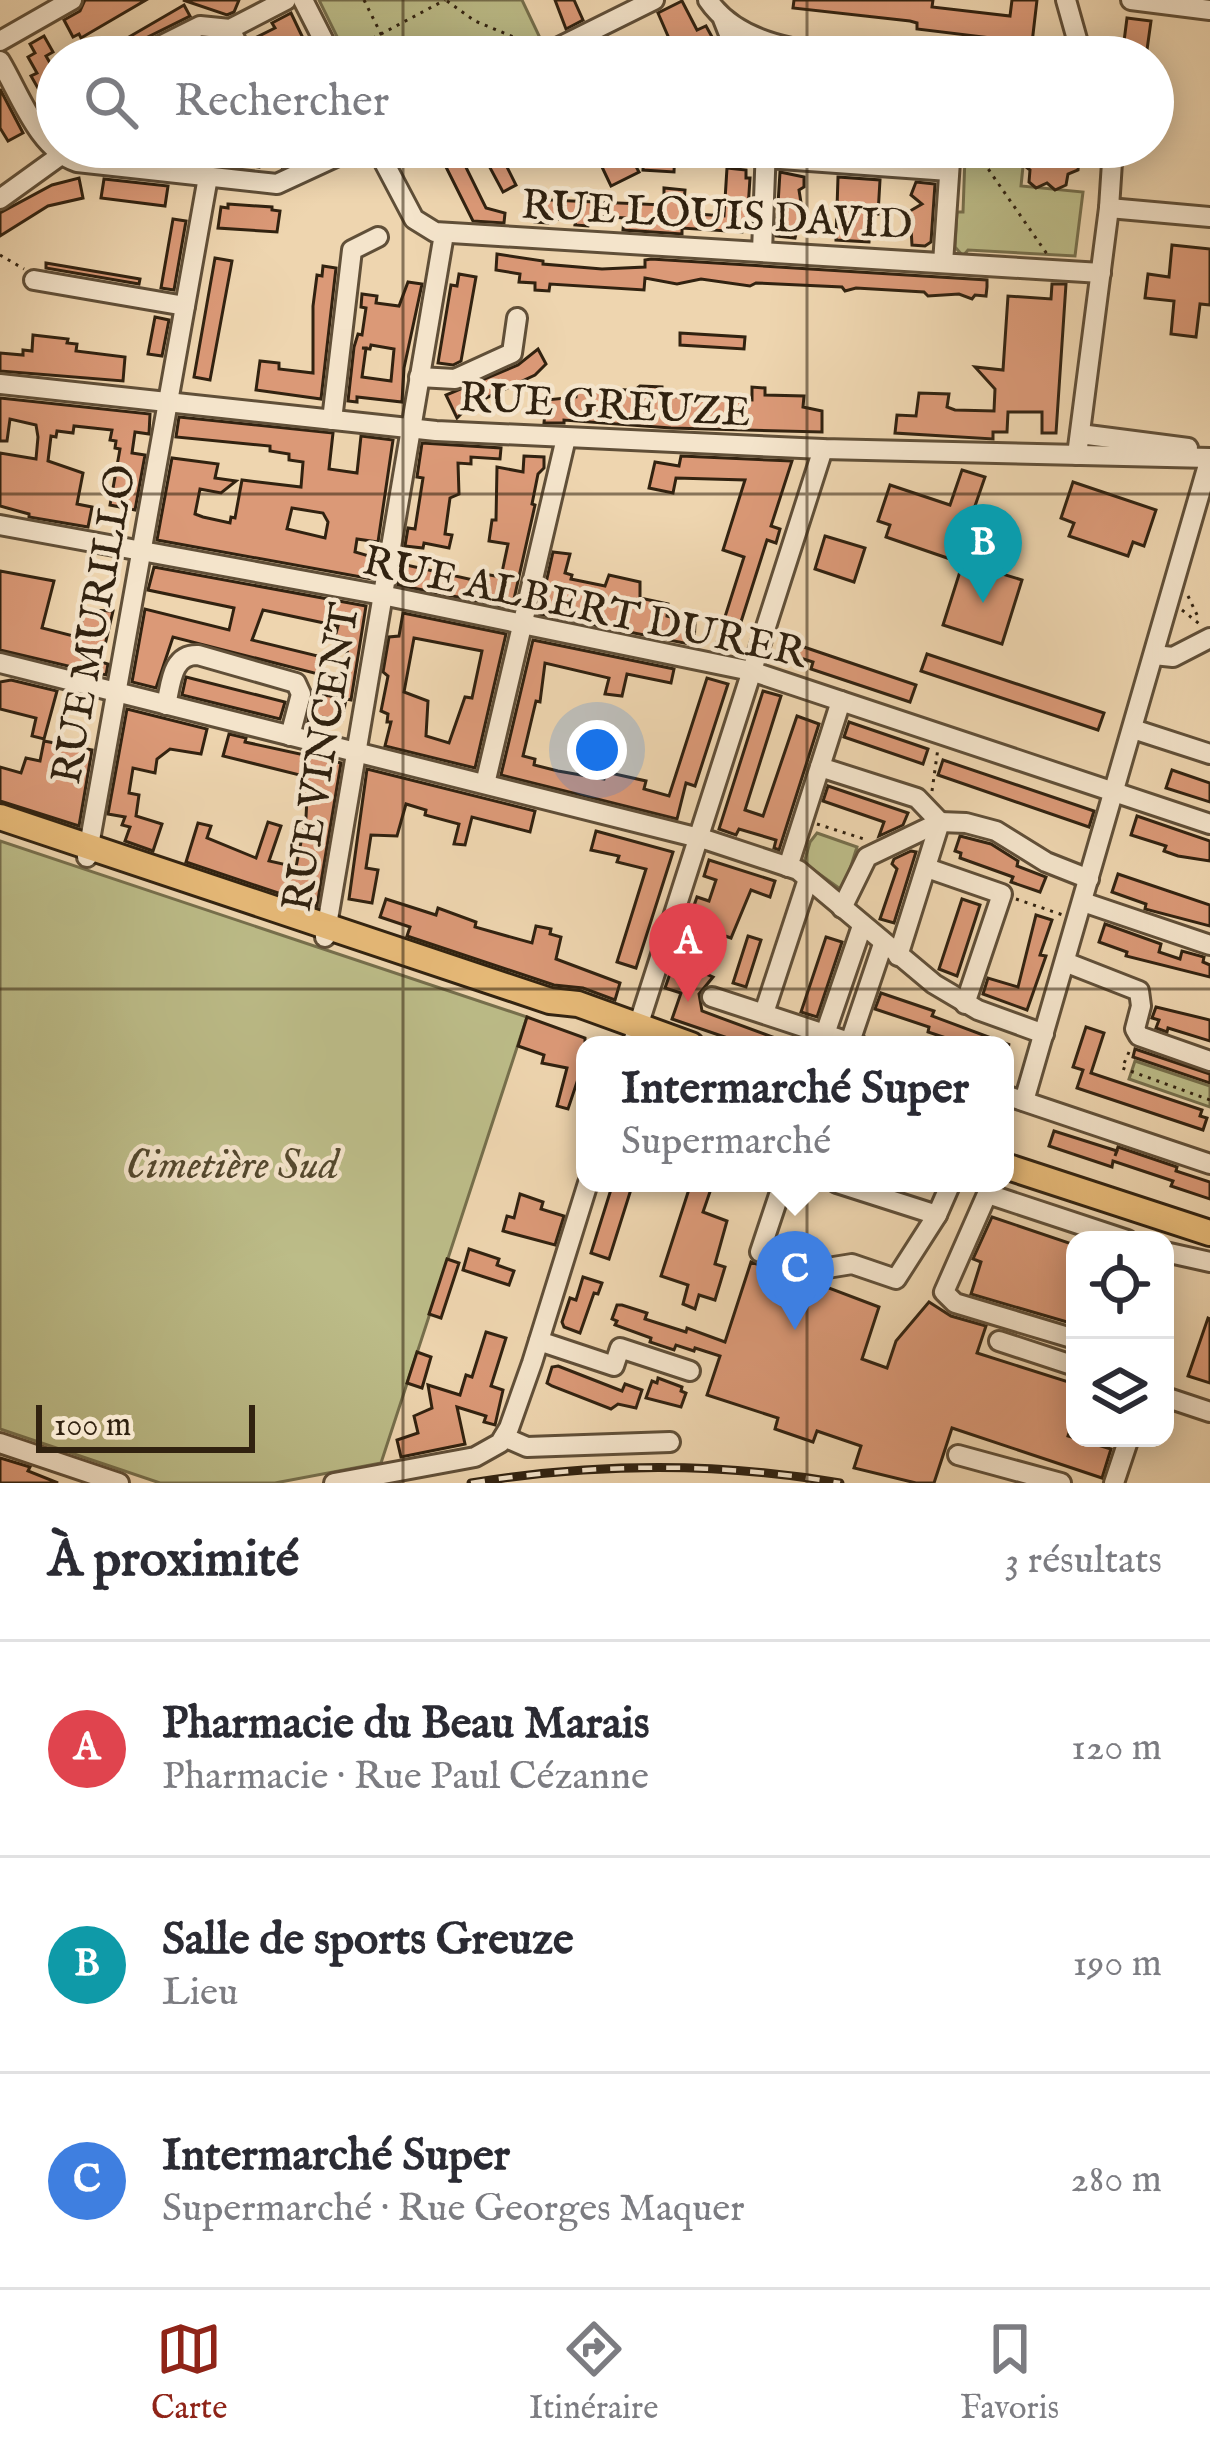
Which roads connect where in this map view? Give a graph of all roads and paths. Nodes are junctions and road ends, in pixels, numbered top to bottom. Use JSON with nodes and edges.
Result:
{"nodes":[{"id":1,"x":72,"y":0,"type":"edge"},
{"id":2,"x":286,"y":0,"type":"edge"},
{"id":3,"x":304,"y":0,"type":"edge"},
{"id":4,"x":364,"y":0,"type":"edge"},
{"id":5,"x":446,"y":0,"type":"edge"},
{"id":6,"x":654,"y":0,"type":"edge"},
{"id":7,"x":708,"y":0,"type":"edge"},
{"id":8,"x":1066,"y":0,"type":"edge"},
{"id":9,"x":1131,"y":0,"type":"edge"},
{"id":10,"x":1210,"y":10,"type":"edge"},
{"id":11,"x":723,"y":19,"type":"junction"},
{"id":12,"x":230,"y":28,"type":"junction"},
{"id":13,"x":381,"y":34,"type":"junction"},
{"id":14,"x":180,"y":36,"type":"edge"},
{"id":15,"x":234,"y":36,"type":"edge"},
{"id":16,"x":323,"y":36,"type":"edge"},
{"id":17,"x":377,"y":36,"type":"edge"},
{"id":18,"x":506,"y":36,"type":"edge"},
{"id":19,"x":581,"y":36,"type":"edge"},
{"id":20,"x":730,"y":36,"type":"edge"},
{"id":21,"x":750,"y":36,"type":"edge"},
{"id":22,"x":1076,"y":36,"type":"edge"},
{"id":23,"x":0,"y":41,"type":"edge"},
{"id":24,"x":0,"y":61,"type":"edge"},
{"id":25,"x":36,"y":122,"type":"edge"},
{"id":26,"x":43,"y":168,"type":"edge"},
{"id":27,"x":124,"y":168,"type":"edge"},
{"id":28,"x":312,"y":168,"type":"edge"},
{"id":29,"x":387,"y":168,"type":"edge"},
{"id":30,"x":765,"y":168,"type":"edge"},
{"id":31,"x":920,"y":168,"type":"edge"},
{"id":32,"x":949,"y":168,"type":"edge"},
{"id":33,"x":987,"y":168,"type":"edge"},
{"id":34,"x":1112,"y":168,"type":"edge"},
{"id":35,"x":949,"y":171,"type":"junction"},
{"id":36,"x":208,"y":177,"type":"junction"},
{"id":37,"x":0,"y":199,"type":"edge"},
{"id":38,"x":1109,"y":208,"type":"junction"},
{"id":39,"x":1210,"y":217,"type":"edge"},
{"id":40,"x":445,"y":234,"type":"junction"},
{"id":41,"x":378,"y":237,"type":"dead end"},
{"id":42,"x":762,"y":251,"type":"junction"},
{"id":43,"x":0,"y":255,"type":"edge"},
{"id":44,"x":943,"y":263,"type":"junction"},
{"id":45,"x":1057,"y":270,"type":"junction"},
{"id":46,"x":1101,"y":273,"type":"junction"},
{"id":47,"x":34,"y":280,"type":"joint"},
{"id":48,"x":185,"y":306,"type":"junction"},
{"id":49,"x":518,"y":318,"type":"dead end"},
{"id":50,"x":419,"y":377,"type":"junction"},
{"id":51,"x":0,"y":384,"type":"edge"},
{"id":52,"x":167,"y":403,"type":"junction"},
{"id":53,"x":332,"y":420,"type":"junction"},
{"id":54,"x":411,"y":429,"type":"junction"},
{"id":55,"x":566,"y":438,"type":"junction"},
{"id":56,"x":1078,"y":445,"type":"junction"},
{"id":57,"x":823,"y":449,"type":"junction"},
{"id":58,"x":1210,"y":456,"type":"edge"},
{"id":59,"x":0,"y":525,"type":"edge"},
{"id":60,"x":142,"y":550,"type":"junction"},
{"id":61,"x":1177,"y":573,"type":"junction"},
{"id":62,"x":382,"y":595,"type":"junction"},
{"id":63,"x":1168,"y":604,"type":"junction"},
{"id":64,"x":522,"y":623,"type":"junction"},
{"id":65,"x":1206,"y":632,"type":"edge"},
{"id":66,"x":1154,"y":655,"type":"junction"},
{"id":67,"x":0,"y":663,"type":"edge"},
{"id":68,"x":751,"y":671,"type":"junction"},
{"id":69,"x":117,"y":693,"type":"junction"},
{"id":70,"x":841,"y":701,"type":"junction"},
{"id":71,"x":166,"y":705,"type":"junction"},
{"id":72,"x":1133,"y":729,"type":"junction"},
{"id":73,"x":941,"y":734,"type":"junction"},
{"id":74,"x":290,"y":736,"type":"junction"},
{"id":75,"x":1208,"y":746,"type":"edge"},
{"id":76,"x":357,"y":753,"type":"junction"},
{"id":77,"x":820,"y":767,"type":"junction"},
{"id":78,"x":485,"y":784,"type":"junction"},
{"id":79,"x":1115,"y":792,"type":"junction"},
{"id":80,"x":936,"y":816,"type":"junction"},
{"id":81,"x":0,"y":817,"type":"edge"},
{"id":82,"x":803,"y":819,"type":"junction"},
{"id":83,"x":1210,"y":824,"type":"edge"},
{"id":84,"x":0,"y":828,"type":"edge"},
{"id":85,"x":699,"y":839,"type":"junction"},
{"id":86,"x":886,"y":846,"type":"junction"},
{"id":87,"x":88,"y":852,"type":"junction"},
{"id":88,"x":788,"y":867,"type":"junction"},
{"id":89,"x":927,"y":868,"type":"junction"},
{"id":90,"x":808,"y":879,"type":"junction"},
{"id":91,"x":1089,"y":879,"type":"junction"},
{"id":92,"x":1003,"y":894,"type":"junction"},
{"id":93,"x":842,"y":908,"type":"junction"},
{"id":94,"x":1080,"y":911,"type":"junction"},
{"id":95,"x":326,"y":932,"type":"junction"},
{"id":96,"x":879,"y":940,"type":"junction"},
{"id":97,"x":1210,"y":945,"type":"edge"},
{"id":98,"x":1065,"y":962,"type":"junction"},
{"id":99,"x":712,"y":997,"type":"dead end"},
{"id":100,"x":965,"y":1004,"type":"junction"},
{"id":101,"x":764,"y":1013,"type":"junction"},
{"id":102,"x":833,"y":1028,"type":"junction"},
{"id":103,"x":1044,"y":1034,"type":"junction"},
{"id":104,"x":1136,"y":1034,"type":"junction"},
{"id":105,"x":633,"y":1036,"type":"edge"},
{"id":106,"x":639,"y":1036,"type":"edge"},
{"id":107,"x":844,"y":1036,"type":"edge"},
{"id":108,"x":856,"y":1036,"type":"edge"},
{"id":109,"x":1210,"y":1061,"type":"edge"},
{"id":110,"x":1014,"y":1098,"type":"edge"},
{"id":111,"x":1210,"y":1100,"type":"edge"},
{"id":112,"x":1014,"y":1155,"type":"edge"},
{"id":113,"x":1210,"y":1164,"type":"edge"},
{"id":114,"x":1014,"y":1169,"type":"edge"},
{"id":115,"x":585,"y":1192,"type":"edge"},
{"id":116,"x":780,"y":1192,"type":"edge"},
{"id":117,"x":866,"y":1192,"type":"edge"},
{"id":118,"x":910,"y":1192,"type":"edge"},
{"id":119,"x":947,"y":1192,"type":"edge"},
{"id":120,"x":989,"y":1192,"type":"edge"},
{"id":121,"x":998,"y":1192,"type":"edge"},
{"id":122,"x":906,"y":1205,"type":"junction"},
{"id":123,"x":937,"y":1215,"type":"junction"},
{"id":124,"x":1210,"y":1219,"type":"edge"},
{"id":125,"x":1100,"y":1231,"type":"edge"},
{"id":126,"x":1210,"y":1233,"type":"edge"},
{"id":127,"x":1174,"y":1254,"type":"edge"},
{"id":128,"x":1210,"y":1262,"type":"edge"},
{"id":129,"x":1066,"y":1336,"type":"edge"},
{"id":130,"x":999,"y":1340,"type":"dead end"},
{"id":131,"x":538,"y":1341,"type":"junction"},
{"id":132,"x":1066,"y":1363,"type":"edge"},
{"id":133,"x":690,"y":1371,"type":"dead end"},
{"id":134,"x":1174,"y":1400,"type":"edge"},
{"id":135,"x":1210,"y":1412,"type":"edge"},
{"id":136,"x":504,"y":1437,"type":"junction"},
{"id":137,"x":670,"y":1442,"type":"dead end"},
{"id":138,"x":0,"y":1443,"type":"edge"},
{"id":139,"x":1126,"y":1447,"type":"edge"},
{"id":140,"x":958,"y":1455,"type":"dead end"},
{"id":141,"x":119,"y":1483,"type":"edge"},
{"id":142,"x":334,"y":1483,"type":"edge"},
{"id":143,"x":1061,"y":1483,"type":"edge"},
{"id":144,"x":1114,"y":1483,"type":"edge"}],
"edges":[{"from":1,"to":23,"type":"street"},
{"from":2,"to":12,"type":"street"},
{"from":3,"to":16,"type":"street"},
{"from":4,"to":13,"type":"path"},
{"from":5,"to":13,"type":"path"},
{"from":5,"to":18,"type":"path"},
{"from":6,"to":19,"type":"street"},
{"from":7,"to":11,"type":"street"},
{"from":8,"to":22,"type":"street"},
{"from":9,"to":10,"type":"street"},
{"from":11,"to":20,"type":"street"},
{"from":11,"to":21,"type":"street"},
{"from":12,"to":14,"type":"street"},
{"from":12,"to":15,"type":"street"},
{"from":13,"to":17,"type":"path"},
{"from":24,"to":25,"type":"street"},
{"from":26,"to":37,"type":"street"},
{"from":27,"to":36,"type":"street"},
{"from":28,"to":36,"type":"street"},
{"from":29,"to":40,"type":"street"},
{"from":30,"to":42,"type":"street"},
{"from":31,"to":35,"type":"street"},
{"from":32,"to":35,"type":"street"},
{"from":33,"to":45,"type":"path"},
{"from":34,"to":38,"type":"street"},
{"from":35,"to":44,"type":"street"},
{"from":36,"to":48,"type":"street","name":"RUE MURILLO"},
{"from":38,"to":39,"type":"street"},
{"from":38,"to":46,"type":"street"},
{"from":40,"to":42,"type":"street","name":"RUE LOUIS DAVID"},
{"from":40,"to":50,"type":"street","name":"RUE VINCENT"},
{"from":41,"to":53,"type":"street"},
{"from":42,"to":44,"type":"street","name":"RUE LOUIS DAVID"},
{"from":43,"to":47,"type":"path"},
{"from":44,"to":45,"type":"street","name":"RUE LOUIS DAVID"},
{"from":45,"to":46,"type":"street","name":"RUE LOUIS DAVID"},
{"from":46,"to":56,"type":"street"},
{"from":47,"to":48,"type":"street"},
{"from":48,"to":52,"type":"street","name":"RUE MURILLO"},
{"from":49,"to":50,"type":"street"},
{"from":50,"to":54,"type":"street","name":"RUE VINCENT"},
{"from":51,"to":52,"type":"street","name":"RUE GREUZE"},
{"from":52,"to":53,"type":"street","name":"RUE GREUZE"},
{"from":52,"to":60,"type":"street","name":"RUE MURILLO"},
{"from":53,"to":54,"type":"street","name":"RUE GREUZE"},
{"from":54,"to":55,"type":"street","name":"RUE GREUZE"},
{"from":54,"to":62,"type":"street","name":"RUE VINCENT"},
{"from":55,"to":57,"type":"street","name":"RUE GREUZE"},
{"from":55,"to":64,"type":"street"},
{"from":56,"to":57,"type":"street","name":"RUE GREUZE"},
{"from":56,"to":58,"type":"street","name":"RUE GREUZE"},
{"from":57,"to":68,"type":"street"},
{"from":58,"to":61,"type":"street"},
{"from":59,"to":60,"type":"street","name":"RUE ALBERT DURER"},
{"from":60,"to":62,"type":"street","name":"RUE ALBERT DURER"},
{"from":60,"to":69,"type":"street","name":"RUE MURILLO"},
{"from":61,"to":63,"type":"street"},
{"from":61,"to":65,"type":"path"},
{"from":62,"to":64,"type":"street","name":"RUE ALBERT DURER"},
{"from":62,"to":76,"type":"street","name":"RUE VINCENT"},
{"from":63,"to":65,"type":"path"},
{"from":63,"to":66,"type":"street"},
{"from":64,"to":68,"type":"street","name":"RUE ALBERT DURER"},
{"from":64,"to":78,"type":"street"},
{"from":65,"to":66,"type":"street"},
{"from":66,"to":72,"type":"street"},
{"from":67,"to":69,"type":"street"},
{"from":68,"to":70,"type":"street","name":"RUE ALBERT DURER"},
{"from":68,"to":85,"type":"street"},
{"from":69,"to":71,"type":"street"},
{"from":69,"to":87,"type":"street","name":"RUE MURILLO"},
{"from":70,"to":73,"type":"street","name":"RUE ALBERT DURER"},
{"from":70,"to":77,"type":"street"},
{"from":71,"to":74,"type":"street"},
{"from":71,"to":74,"type":"street"},
{"from":72,"to":75,"type":"street"},
{"from":72,"to":79,"type":"street"},
{"from":73,"to":79,"type":"street","name":"RUE ALBERT DURER"},
{"from":73,"to":80,"type":"path"},
{"from":74,"to":76,"type":"street"},
{"from":76,"to":78,"type":"street"},
{"from":76,"to":95,"type":"street","name":"RUE VINCENT"},
{"from":77,"to":80,"type":"street"},
{"from":77,"to":82,"type":"street"},
{"from":78,"to":85,"type":"street"},
{"from":79,"to":83,"type":"street","name":"RUE ALBERT DURER"},
{"from":79,"to":91,"type":"street"},
{"from":80,"to":86,"type":"street"},
{"from":80,"to":89,"type":"street"},
{"from":80,"to":91,"type":"street"},
{"from":81,"to":87,"type":"main road"},
{"from":82,"to":86,"type":"path"},
{"from":82,"to":88,"type":"street"},
{"from":84,"to":87,"type":"main road"},
{"from":85,"to":88,"type":"street"},
{"from":85,"to":106,"type":"street"},
{"from":86,"to":93,"type":"street"},
{"from":87,"to":95,"type":"main road"},
{"from":88,"to":90,"type":"street"},
{"from":89,"to":92,"type":"street"},
{"from":89,"to":96,"type":"street"},
{"from":90,"to":93,"type":"street"},
{"from":90,"to":101,"type":"street"},
{"from":91,"to":94,"type":"street"},
{"from":92,"to":94,"type":"path"},
{"from":92,"to":100,"type":"street"},
{"from":93,"to":96,"type":"street"},
{"from":94,"to":97,"type":"street"},
{"from":94,"to":98,"type":"street"},
{"from":95,"to":105,"type":"main road"},
{"from":96,"to":100,"type":"street"},
{"from":96,"to":102,"type":"street"},
{"from":96,"to":108,"type":"street"},
{"from":98,"to":103,"type":"street"},
{"from":98,"to":104,"type":"street"},
{"from":99,"to":101,"type":"street"},
{"from":100,"to":103,"type":"street"},
{"from":101,"to":102,"type":"street"},
{"from":102,"to":107,"type":"street"},
{"from":103,"to":110,"type":"street"},
{"from":104,"to":109,"type":"street"},
{"from":104,"to":111,"type":"path"},
{"from":110,"to":113,"type":"street"},
{"from":112,"to":124,"type":"main road"},
{"from":114,"to":126,"type":"main road"},
{"from":115,"to":131,"type":"street"},
{"from":116,"to":123,"type":"street"},
{"from":117,"to":122,"type":"street"},
{"from":118,"to":122,"type":"street"},
{"from":119,"to":123,"type":"street"},
{"from":120,"to":129,"type":"street"},
{"from":121,"to":125,"type":"street"},
{"from":122,"to":123,"type":"street"},
{"from":127,"to":128,"type":"street"},
{"from":130,"to":132,"type":"street"},
{"from":131,"to":133,"type":"street"},
{"from":131,"to":136,"type":"street"},
{"from":134,"to":135,"type":"street"},
{"from":136,"to":137,"type":"street"},
{"from":136,"to":142,"type":"street"},
{"from":138,"to":141,"type":"street"},
{"from":139,"to":144,"type":"street"},
{"from":140,"to":143,"type":"street"}]}
